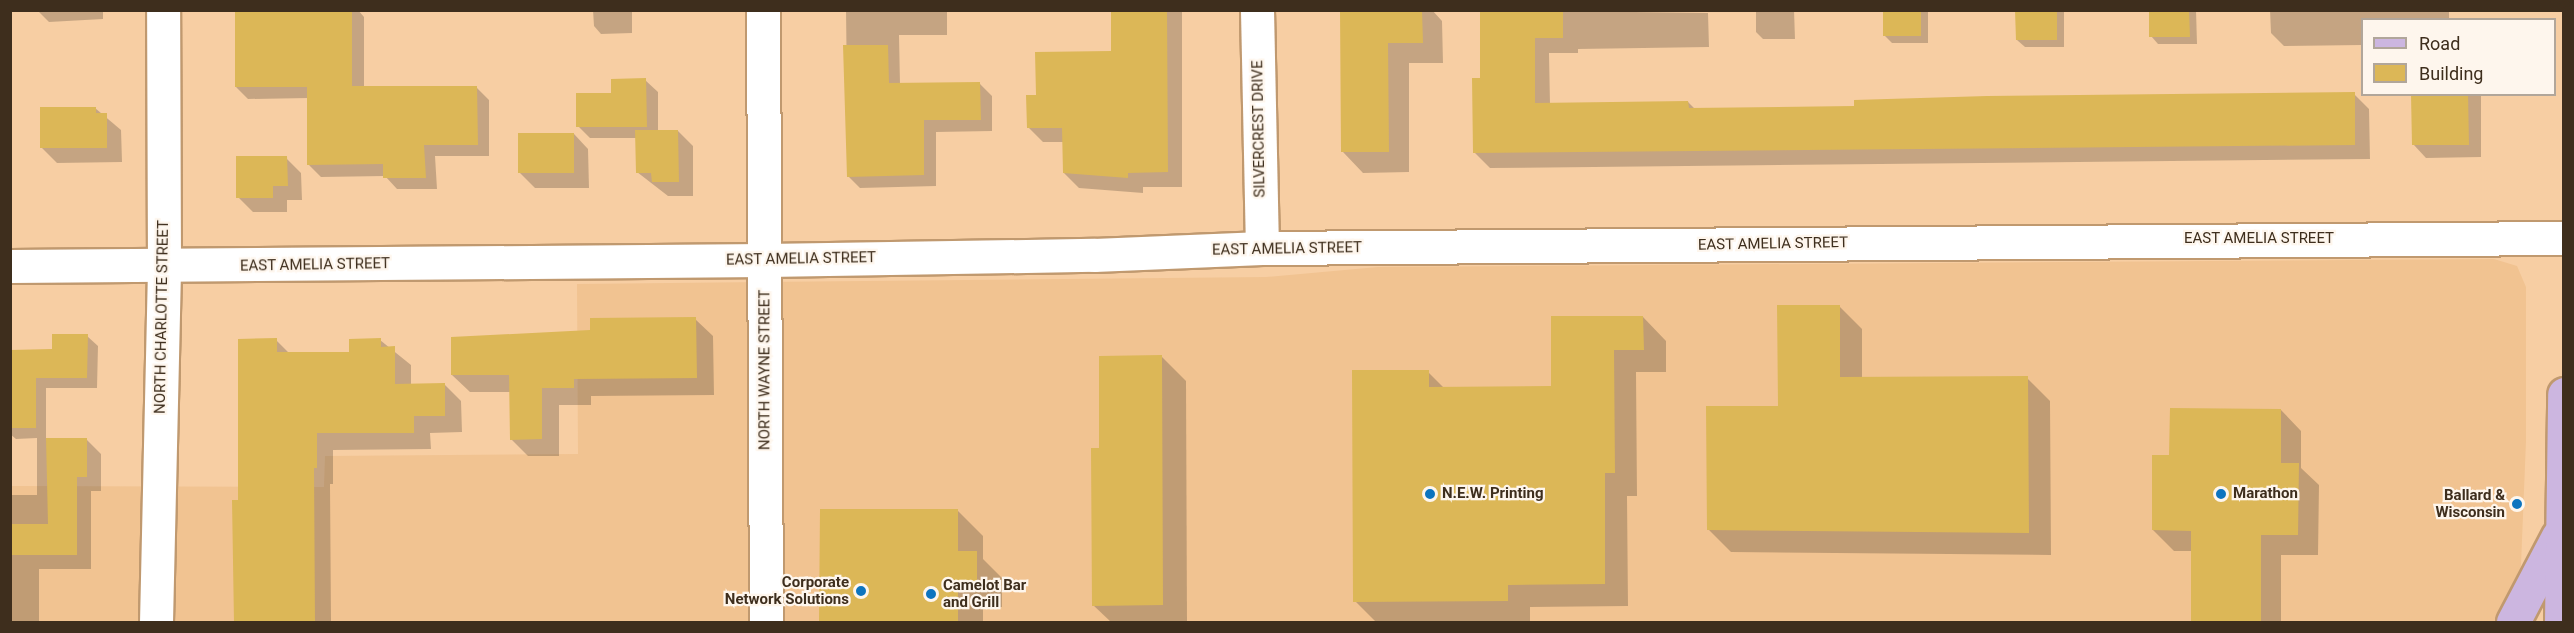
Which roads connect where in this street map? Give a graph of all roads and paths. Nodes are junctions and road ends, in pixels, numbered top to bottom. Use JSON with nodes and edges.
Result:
{"nodes":[{"id":1,"x":163,"y":10,"type":"edge"},
{"id":2,"x":762,"y":10,"type":"edge"},
{"id":3,"x":1257,"y":10,"type":"edge"},
{"id":4,"x":2564,"y":238,"type":"edge"},
{"id":5,"x":1262,"y":248,"type":"junction"},
{"id":6,"x":766,"y":261,"type":"junction"},
{"id":7,"x":10,"y":266,"type":"edge"},
{"id":8,"x":164,"y":266,"type":"junction"},
{"id":9,"x":2564,"y":394,"type":"edge"},
{"id":10,"x":2562,"y":529,"type":"junction"},
{"id":11,"x":2562,"y":568,"type":"edge"},
{"id":12,"x":156,"y":622,"type":"edge"},
{"id":13,"x":766,"y":622,"type":"edge"},
{"id":14,"x":2513,"y":622,"type":"edge"},
{"id":15,"x":2561,"y":622,"type":"edge"}],
"edges":[{"from":1,"to":8,"type":"street","name":"NORTH CHARLOTTE STREET"},
{"from":2,"to":6,"type":"street","name":"NORTH WAYNE STREET"},
{"from":3,"to":5,"type":"street","name":"SILVERCREST DRIVE"},
{"from":4,"to":5,"type":"street","name":"EAST AMELIA STREET"},
{"from":5,"to":6,"type":"street","name":"EAST AMELIA STREET"},
{"from":6,"to":8,"type":"street","name":"EAST AMELIA STREET"},
{"from":6,"to":13,"type":"street","name":"NORTH WAYNE STREET"},
{"from":7,"to":8,"type":"street","name":"EAST AMELIA STREET"},
{"from":8,"to":12,"type":"street","name":"NORTH CHARLOTTE STREET"},
{"from":9,"to":10,"type":"main road"},
{"from":10,"to":11,"type":"main road"},
{"from":10,"to":14,"type":"main road"},
{"from":11,"to":15,"type":"main road"}]}
